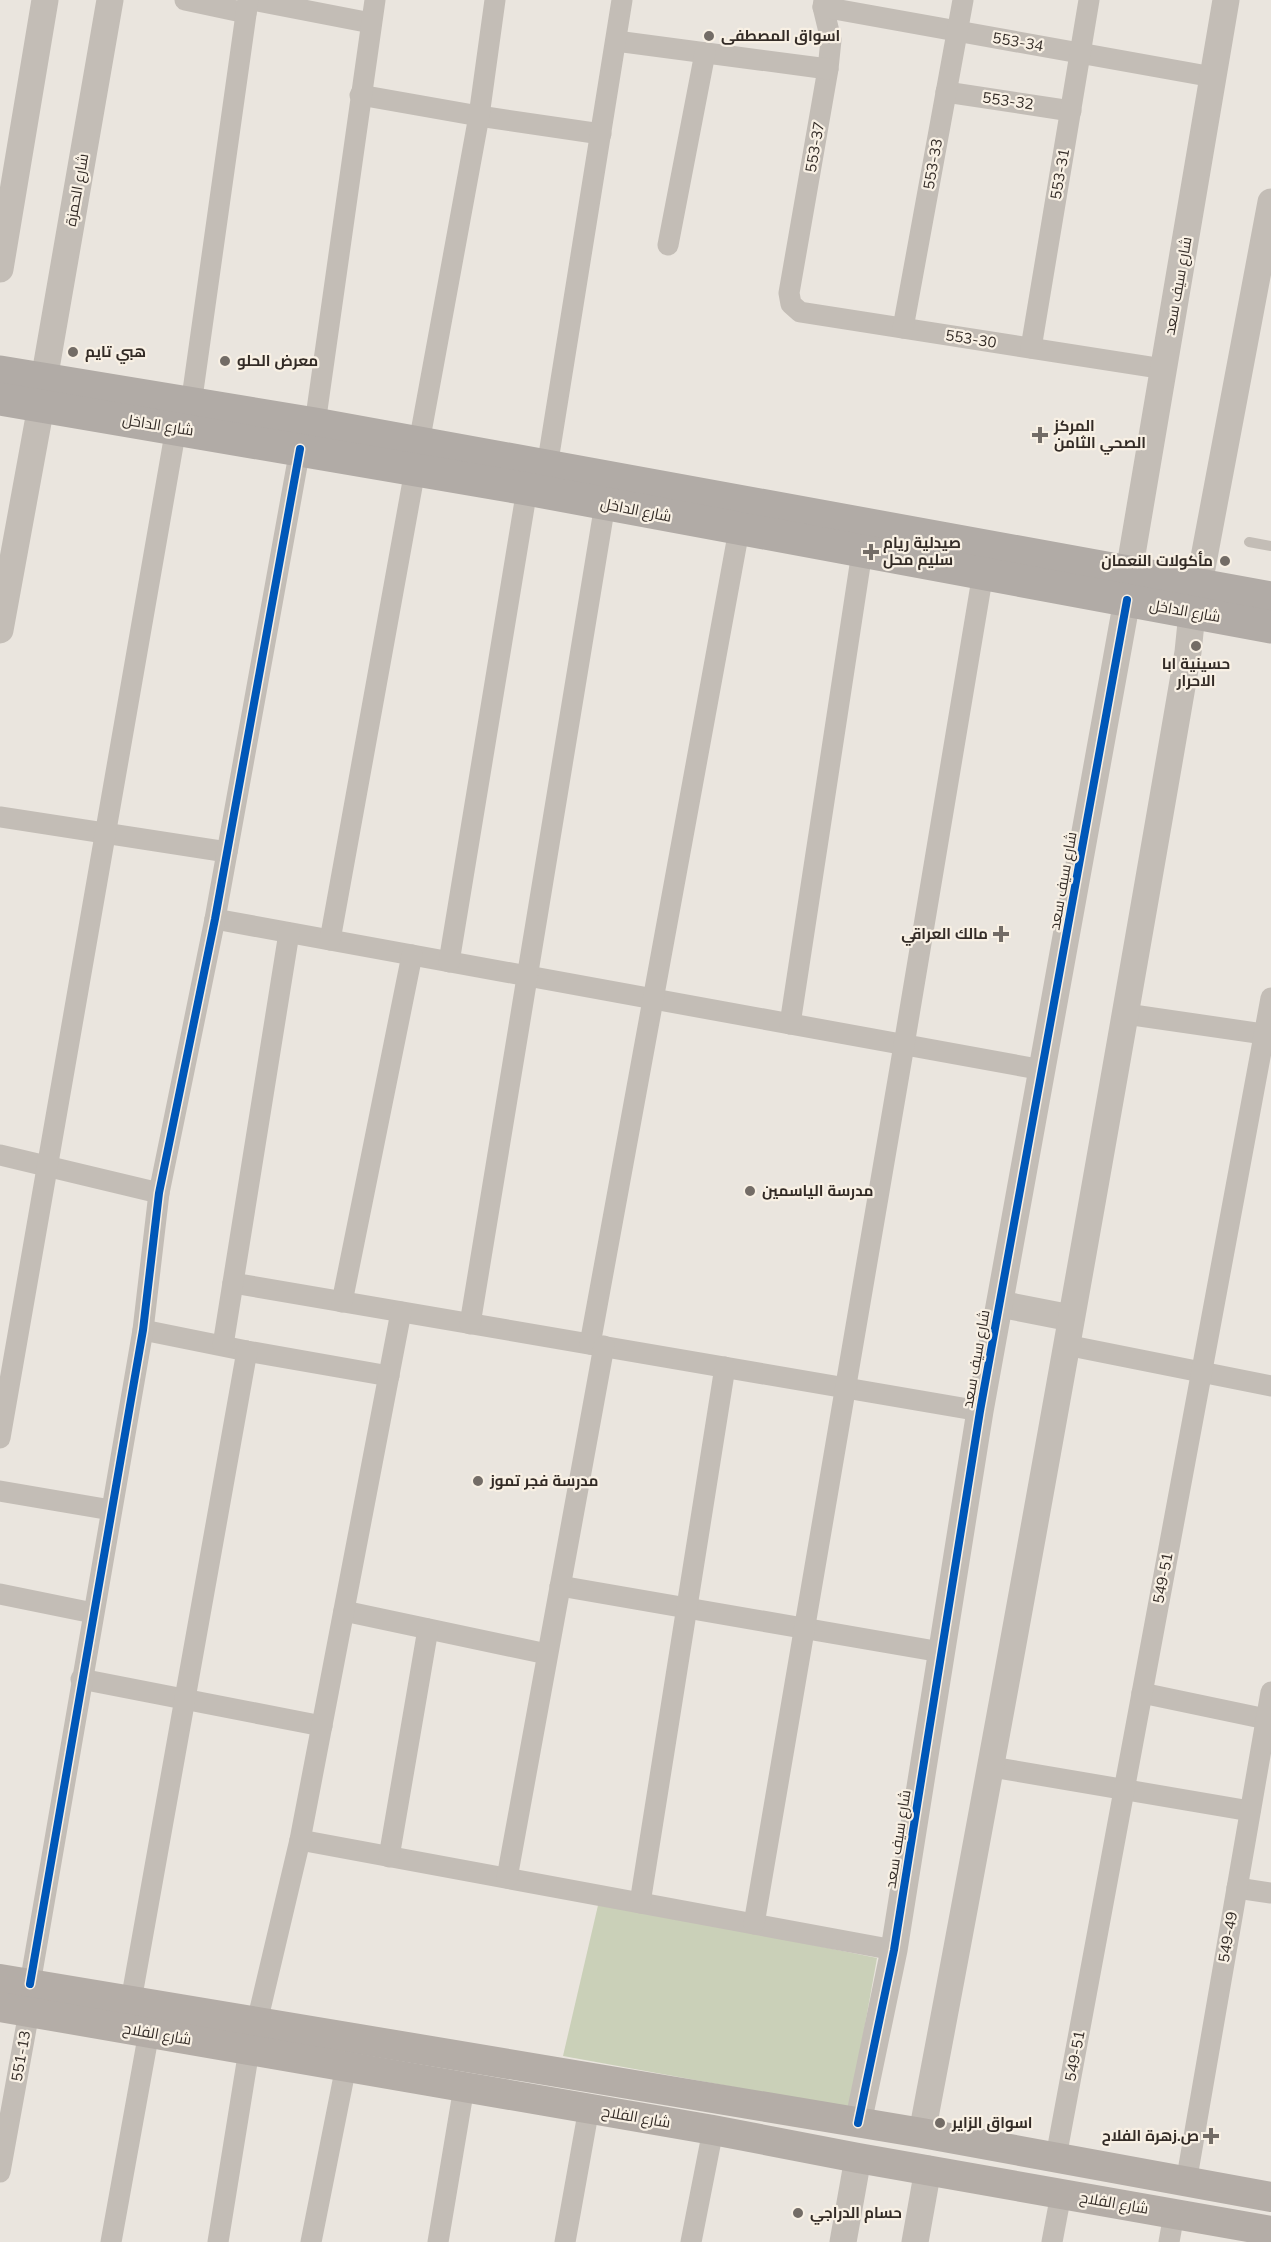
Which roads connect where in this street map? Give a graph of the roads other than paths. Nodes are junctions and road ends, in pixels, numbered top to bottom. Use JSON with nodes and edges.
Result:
{"nodes":[{"id":1,"x":45,"y":0,"type":"edge"},
{"id":2,"x":110,"y":0,"type":"edge"},
{"id":3,"x":185,"y":0,"type":"edge"},
{"id":4,"x":375,"y":0,"type":"edge"},
{"id":5,"x":495,"y":0,"type":"edge"},
{"id":6,"x":622,"y":0,"type":"edge"},
{"id":7,"x":963,"y":0,"type":"edge"},
{"id":8,"x":1089,"y":0,"type":"edge"},
{"id":9,"x":1226,"y":0,"type":"edge"},
{"id":10,"x":824,"y":3,"type":"edge"},
{"id":11,"x":249,"y":4,"type":"edge"},
{"id":12,"x":371,"y":24,"type":"junction"},
{"id":13,"x":957,"y":31,"type":"junction"},
{"id":14,"x":616,"y":41,"type":"junction"},
{"id":15,"x":705,"y":53,"type":"junction"},
{"id":16,"x":1080,"y":53,"type":"junction"},
{"id":17,"x":828,"y":69,"type":"junction"},
{"id":18,"x":1213,"y":77,"type":"junction"},
{"id":19,"x":946,"y":92,"type":"junction"},
{"id":20,"x":360,"y":95,"type":"junction"},
{"id":21,"x":1071,"y":111,"type":"junction"},
{"id":22,"x":479,"y":116,"type":"junction"},
{"id":23,"x":601,"y":134,"type":"junction"},
{"id":24,"x":8,"y":171,"type":"edge"},
{"id":25,"x":1271,"y":201,"type":"edge"},
{"id":26,"x":668,"y":245,"type":"dead end"},
{"id":27,"x":0,"y":269,"type":"edge"},
{"id":28,"x":789,"y":293,"type":"joint"},
{"id":29,"x":903,"y":328,"type":"junction"},
{"id":30,"x":1031,"y":348,"type":"junction"},
{"id":31,"x":1164,"y":369,"type":"junction"},
{"id":32,"x":0,"y":372,"type":"edge"},
{"id":33,"x":42,"y":393,"type":"junction"},
{"id":34,"x":0,"y":399,"type":"edge"},
{"id":35,"x":183,"y":416,"type":"junction"},
{"id":36,"x":307,"y":437,"type":"junction"},
{"id":37,"x":417,"y":456,"type":"junction"},
{"id":38,"x":537,"y":478,"type":"junction"},
{"id":39,"x":605,"y":504,"type":"junction"},
{"id":40,"x":739,"y":530,"type":"junction"},
{"id":41,"x":1249,"y":542,"type":"dead end"},
{"id":42,"x":1271,"y":546,"type":"edge"},
{"id":43,"x":862,"y":552,"type":"junction"},
{"id":44,"x":983,"y":573,"type":"junction"},
{"id":45,"x":1128,"y":586,"type":"junction"},
{"id":46,"x":1271,"y":597,"type":"edge"},
{"id":47,"x":1196,"y":598,"type":"junction"},
{"id":48,"x":1271,"y":627,"type":"edge"},
{"id":49,"x":0,"y":630,"type":"edge"},
{"id":50,"x":0,"y":817,"type":"edge"},
{"id":51,"x":106,"y":833,"type":"junction"},
{"id":52,"x":227,"y":852,"type":"junction"},
{"id":53,"x":215,"y":919,"type":"junction"},
{"id":54,"x":289,"y":933,"type":"junction"},
{"id":55,"x":330,"y":940,"type":"junction"},
{"id":56,"x":412,"y":955,"type":"junction"},
{"id":57,"x":449,"y":962,"type":"junction"},
{"id":58,"x":527,"y":976,"type":"junction"},
{"id":59,"x":1271,"y":998,"type":"edge"},
{"id":60,"x":652,"y":999,"type":"junction"},
{"id":61,"x":1126,"y":1014,"type":"junction"},
{"id":62,"x":790,"y":1024,"type":"junction"},
{"id":63,"x":1268,"y":1034,"type":"edge"},
{"id":64,"x":904,"y":1045,"type":"junction"},
{"id":65,"x":1043,"y":1070,"type":"junction"},
{"id":66,"x":0,"y":1155,"type":"edge"},
{"id":67,"x":47,"y":1167,"type":"junction"},
{"id":68,"x":159,"y":1193,"type":"junction"},
{"id":69,"x":233,"y":1283,"type":"junction"},
{"id":70,"x":342,"y":1302,"type":"junction"},
{"id":71,"x":1000,"y":1304,"type":"junction"},
{"id":72,"x":401,"y":1312,"type":"junction"},
{"id":73,"x":1071,"y":1318,"type":"junction"},
{"id":74,"x":470,"y":1324,"type":"junction"},
{"id":75,"x":143,"y":1330,"type":"junction"},
{"id":76,"x":223,"y":1345,"type":"junction"},
{"id":77,"x":597,"y":1345,"type":"junction"},
{"id":78,"x":1066,"y":1345,"type":"junction"},
{"id":79,"x":247,"y":1351,"type":"junction"},
{"id":80,"x":725,"y":1367,"type":"junction"},
{"id":81,"x":1202,"y":1372,"type":"junction"},
{"id":82,"x":389,"y":1376,"type":"junction"},
{"id":83,"x":1271,"y":1386,"type":"edge"},
{"id":84,"x":846,"y":1388,"type":"junction"},
{"id":85,"x":980,"y":1411,"type":"junction"},
{"id":86,"x":0,"y":1438,"type":"edge"},
{"id":87,"x":0,"y":1491,"type":"edge"},
{"id":88,"x":111,"y":1510,"type":"junction"},
{"id":89,"x":560,"y":1586,"type":"junction"},
{"id":90,"x":0,"y":1594,"type":"edge"},
{"id":91,"x":687,"y":1608,"type":"junction"},
{"id":92,"x":344,"y":1611,"type":"junction"},
{"id":93,"x":93,"y":1613,"type":"junction"},
{"id":94,"x":428,"y":1629,"type":"junction"},
{"id":95,"x":805,"y":1629,"type":"junction"},
{"id":96,"x":941,"y":1652,"type":"junction"},
{"id":97,"x":547,"y":1654,"type":"junction"},
{"id":98,"x":81,"y":1679,"type":"junction"},
{"id":99,"x":1271,"y":1692,"type":"edge"},
{"id":100,"x":1142,"y":1693,"type":"junction"},
{"id":101,"x":186,"y":1698,"type":"junction"},
{"id":102,"x":1266,"y":1719,"type":"junction"},
{"id":103,"x":322,"y":1726,"type":"junction"},
{"id":104,"x":992,"y":1767,"type":"junction"},
{"id":105,"x":1124,"y":1788,"type":"junction"},
{"id":106,"x":1250,"y":1811,"type":"junction"},
{"id":107,"x":300,"y":1840,"type":"junction"},
{"id":108,"x":389,"y":1857,"type":"junction"},
{"id":109,"x":507,"y":1878,"type":"junction"},
{"id":110,"x":1237,"y":1888,"type":"junction"},
{"id":111,"x":1271,"y":1893,"type":"edge"},
{"id":112,"x":640,"y":1903,"type":"junction"},
{"id":113,"x":754,"y":1924,"type":"junction"},
{"id":114,"x":894,"y":1950,"type":"junction"},
{"id":115,"x":0,"y":1979,"type":"edge"},
{"id":116,"x":29,"y":1998,"type":"junction"},
{"id":117,"x":131,"y":2001,"type":"junction"},
{"id":118,"x":0,"y":2007,"type":"edge"},
{"id":119,"x":149,"y":2032,"type":"junction"},
{"id":120,"x":253,"y":2036,"type":"junction"},
{"id":121,"x":346,"y":2066,"type":"junction"},
{"id":122,"x":464,"y":2087,"type":"junction"},
{"id":123,"x":589,"y":2108,"type":"junction"},
{"id":124,"x":858,"y":2123,"type":"junction"},
{"id":125,"x":713,"y":2130,"type":"junction"},
{"id":126,"x":922,"y":2133,"type":"junction"},
{"id":127,"x":1056,"y":2157,"type":"junction"},
{"id":128,"x":858,"y":2158,"type":"junction"},
{"id":129,"x":928,"y":2169,"type":"junction"},
{"id":130,"x":0,"y":2172,"type":"edge"},
{"id":131,"x":1186,"y":2182,"type":"junction"},
{"id":132,"x":1061,"y":2194,"type":"junction"},
{"id":133,"x":1271,"y":2197,"type":"edge"},
{"id":134,"x":1172,"y":2228,"type":"edge"},
{"id":135,"x":1271,"y":2231,"type":"edge"},
{"id":136,"x":111,"y":2242,"type":"edge"},
{"id":137,"x":218,"y":2242,"type":"edge"},
{"id":138,"x":311,"y":2242,"type":"edge"},
{"id":139,"x":438,"y":2242,"type":"edge"},
{"id":140,"x":565,"y":2242,"type":"edge"},
{"id":141,"x":691,"y":2242,"type":"edge"},
{"id":142,"x":843,"y":2242,"type":"edge"},
{"id":143,"x":915,"y":2242,"type":"edge"},
{"id":144,"x":1052,"y":2242,"type":"edge"}],
"edges":[{"from":1,"to":24,"type":"street"},
{"from":2,"to":33,"type":"street","name":"شارع الحمزة"},
{"from":3,"to":11,"type":"street"},
{"from":4,"to":12,"type":"street","name":"551-13"},
{"from":5,"to":22,"type":"street"},
{"from":6,"to":14,"type":"street"},
{"from":7,"to":13,"type":"street","name":"553-33"},
{"from":8,"to":16,"type":"street","name":"553-31"},
{"from":9,"to":18,"type":"street","name":"شارع سيف سعد"},
{"from":10,"to":13,"type":"street","name":"553-34"},
{"from":10,"to":17,"type":"street","name":"553-37"},
{"from":11,"to":12,"type":"street"},
{"from":11,"to":35,"type":"street"},
{"from":12,"to":20,"type":"street","name":"551-13"},
{"from":13,"to":16,"type":"street","name":"553-34"},
{"from":13,"to":19,"type":"street","name":"553-33"},
{"from":14,"to":15,"type":"street"},
{"from":14,"to":23,"type":"street"},
{"from":15,"to":17,"type":"street"},
{"from":15,"to":26,"type":"street"},
{"from":16,"to":18,"type":"street","name":"553-34"},
{"from":16,"to":21,"type":"street","name":"553-31"},
{"from":17,"to":28,"type":"street","name":"553-37"},
{"from":18,"to":31,"type":"street","name":"شارع سيف سعد"},
{"from":19,"to":21,"type":"street","name":"553-32"},
{"from":19,"to":29,"type":"street","name":"553-33"},
{"from":20,"to":22,"type":"street"},
{"from":20,"to":36,"type":"street","name":"551-13"},
{"from":21,"to":30,"type":"street","name":"553-31"},
{"from":22,"to":23,"type":"street"},
{"from":22,"to":37,"type":"street"},
{"from":23,"to":38,"type":"street"},
{"from":24,"to":27,"type":"street"},
{"from":25,"to":47,"type":"street"},
{"from":28,"to":29,"type":"street","name":"553-30"},
{"from":29,"to":30,"type":"street","name":"553-30"},
{"from":30,"to":31,"type":"street","name":"553-30"},
{"from":31,"to":45,"type":"street","name":"شارع سيف سعد"},
{"from":32,"to":33,"type":"main road","name":"شارع الداخل"},
{"from":33,"to":34,"type":"main road","name":"شارع الداخل"},
{"from":33,"to":35,"type":"main road","name":"شارع الداخل"},
{"from":33,"to":49,"type":"street","name":"شارع الحمزة"},
{"from":35,"to":36,"type":"main road","name":"شارع الداخل"},
{"from":35,"to":51,"type":"street"},
{"from":36,"to":37,"type":"main road","name":"شارع الداخل"},
{"from":36,"to":52,"type":"street","name":"551-13"},
{"from":37,"to":38,"type":"main road","name":"شارع الداخل"},
{"from":37,"to":55,"type":"street"},
{"from":38,"to":39,"type":"main road","name":"شارع الداخل"},
{"from":38,"to":45,"type":"main road","name":"شارع الداخل"},
{"from":38,"to":57,"type":"street"},
{"from":39,"to":40,"type":"main road","name":"شارع الداخل"},
{"from":39,"to":58,"type":"street"},
{"from":40,"to":43,"type":"main road","name":"شارع الداخل"},
{"from":40,"to":60,"type":"street"},
{"from":41,"to":42,"type":"lane"},
{"from":43,"to":44,"type":"main road","name":"شارع الداخل"},
{"from":43,"to":62,"type":"street"},
{"from":44,"to":45,"type":"main road","name":"شارع الداخل"},
{"from":44,"to":64,"type":"street"},
{"from":45,"to":47,"type":"main road","name":"شارع الداخل"},
{"from":45,"to":65,"type":"street","name":"شارع سيف سعد"},
{"from":46,"to":47,"type":"main road","name":"شارع الداخل"},
{"from":47,"to":48,"type":"main road","name":"شارع الداخل"},
{"from":47,"to":61,"type":"street"},
{"from":50,"to":51,"type":"street"},
{"from":51,"to":52,"type":"street"},
{"from":51,"to":67,"type":"street"},
{"from":52,"to":53,"type":"street","name":"551-13"},
{"from":53,"to":54,"type":"street"},
{"from":53,"to":68,"type":"street","name":"551-13"},
{"from":54,"to":55,"type":"street"},
{"from":54,"to":69,"type":"street"},
{"from":55,"to":56,"type":"street"},
{"from":56,"to":57,"type":"street"},
{"from":56,"to":70,"type":"street"},
{"from":57,"to":58,"type":"street"},
{"from":58,"to":60,"type":"street"},
{"from":58,"to":74,"type":"street"},
{"from":59,"to":63,"type":"street","name":"549-51"},
{"from":60,"to":62,"type":"street"},
{"from":60,"to":77,"type":"street"},
{"from":61,"to":63,"type":"street"},
{"from":61,"to":73,"type":"street"},
{"from":62,"to":64,"type":"street"},
{"from":63,"to":81,"type":"street","name":"549-51"},
{"from":64,"to":65,"type":"street"},
{"from":64,"to":84,"type":"street"},
{"from":65,"to":71,"type":"street","name":"شارع سيف سعد"},
{"from":66,"to":67,"type":"street"},
{"from":67,"to":68,"type":"street"},
{"from":67,"to":86,"type":"street"},
{"from":68,"to":75,"type":"street","name":"551-13"},
{"from":69,"to":70,"type":"street"},
{"from":69,"to":76,"type":"street"},
{"from":70,"to":72,"type":"street"},
{"from":71,"to":73,"type":"street"},
{"from":71,"to":85,"type":"street","name":"شارع سيف سعد"},
{"from":72,"to":74,"type":"street"},
{"from":72,"to":82,"type":"street"},
{"from":73,"to":78,"type":"street"},
{"from":74,"to":77,"type":"street"},
{"from":75,"to":76,"type":"street"},
{"from":75,"to":88,"type":"street","name":"551-13"},
{"from":76,"to":79,"type":"street"},
{"from":77,"to":80,"type":"street"},
{"from":77,"to":89,"type":"street"},
{"from":78,"to":81,"type":"street"},
{"from":78,"to":104,"type":"street"},
{"from":79,"to":82,"type":"street"},
{"from":79,"to":101,"type":"street"},
{"from":80,"to":84,"type":"street"},
{"from":80,"to":91,"type":"street"},
{"from":81,"to":83,"type":"street"},
{"from":81,"to":100,"type":"street","name":"549-51"},
{"from":82,"to":92,"type":"street"},
{"from":84,"to":85,"type":"street"},
{"from":84,"to":95,"type":"street"},
{"from":85,"to":96,"type":"street","name":"شارع سيف سعد"},
{"from":87,"to":88,"type":"street"},
{"from":88,"to":93,"type":"street","name":"551-13"},
{"from":89,"to":91,"type":"street"},
{"from":89,"to":97,"type":"street"},
{"from":90,"to":93,"type":"street"},
{"from":91,"to":95,"type":"street"},
{"from":91,"to":112,"type":"street"},
{"from":92,"to":94,"type":"street"},
{"from":92,"to":103,"type":"street"},
{"from":93,"to":98,"type":"street","name":"551-13"},
{"from":94,"to":97,"type":"street"},
{"from":94,"to":108,"type":"street"},
{"from":95,"to":96,"type":"street"},
{"from":95,"to":113,"type":"street"},
{"from":96,"to":114,"type":"street","name":"شارع سيف سعد"},
{"from":97,"to":109,"type":"street"},
{"from":98,"to":101,"type":"street"},
{"from":98,"to":116,"type":"street","name":"551-13"},
{"from":99,"to":102,"type":"street","name":"549-49"},
{"from":100,"to":102,"type":"street"},
{"from":100,"to":105,"type":"street","name":"549-51"},
{"from":101,"to":103,"type":"street"},
{"from":101,"to":117,"type":"street"},
{"from":102,"to":106,"type":"street","name":"549-49"},
{"from":103,"to":107,"type":"street"},
{"from":104,"to":105,"type":"street"},
{"from":104,"to":126,"type":"street"},
{"from":105,"to":106,"type":"street"},
{"from":105,"to":127,"type":"street","name":"549-51"},
{"from":106,"to":110,"type":"street","name":"549-49"},
{"from":107,"to":108,"type":"street"},
{"from":107,"to":120,"type":"street"},
{"from":108,"to":109,"type":"street"},
{"from":109,"to":112,"type":"street"},
{"from":110,"to":111,"type":"street"},
{"from":110,"to":131,"type":"street","name":"549-49"},
{"from":112,"to":113,"type":"street"},
{"from":113,"to":114,"type":"street"},
{"from":114,"to":124,"type":"street","name":"شارع سيف سعد"},
{"from":115,"to":116,"type":"main road","name":"شارع الفلاح"},
{"from":116,"to":117,"type":"main road","name":"شارع الفلاح"},
{"from":116,"to":118,"type":"main road","name":"شارع الفلاح"},
{"from":116,"to":119,"type":"main road","name":"شارع الفلاح"},
{"from":116,"to":130,"type":"street","name":"551-13"},
{"from":117,"to":120,"type":"main road","name":"شارع الفلاح"},
{"from":119,"to":120,"type":"main road","name":"شارع الفلاح"},
{"from":119,"to":136,"type":"street"},
{"from":120,"to":121,"type":"main road","name":"شارع الفلاح"},
{"from":120,"to":124,"type":"main road","name":"شارع الفلاح"},
{"from":120,"to":137,"type":"street"},
{"from":121,"to":122,"type":"main road","name":"شارع الفلاح"},
{"from":121,"to":138,"type":"street"},
{"from":122,"to":123,"type":"main road","name":"شارع الفلاح"},
{"from":122,"to":139,"type":"street"},
{"from":123,"to":125,"type":"main road","name":"شارع الفلاح"},
{"from":123,"to":140,"type":"street"},
{"from":124,"to":126,"type":"main road","name":"شارع الفلاح"},
{"from":125,"to":128,"type":"main road","name":"شارع الفلاح"},
{"from":125,"to":141,"type":"street"},
{"from":126,"to":127,"type":"main road","name":"شارع الفلاح"},
{"from":127,"to":131,"type":"main road","name":"شارع الفلاح"},
{"from":128,"to":129,"type":"main road","name":"شارع الفلاح"},
{"from":128,"to":142,"type":"street"},
{"from":129,"to":132,"type":"main road","name":"شارع الفلاح"},
{"from":129,"to":143,"type":"street"},
{"from":131,"to":133,"type":"main road","name":"شارع الفلاح"},
{"from":132,"to":134,"type":"main road","name":"شارع الفلاح"},
{"from":132,"to":144,"type":"street"},
{"from":134,"to":135,"type":"main road","name":"شارع الفلاح"}]}
